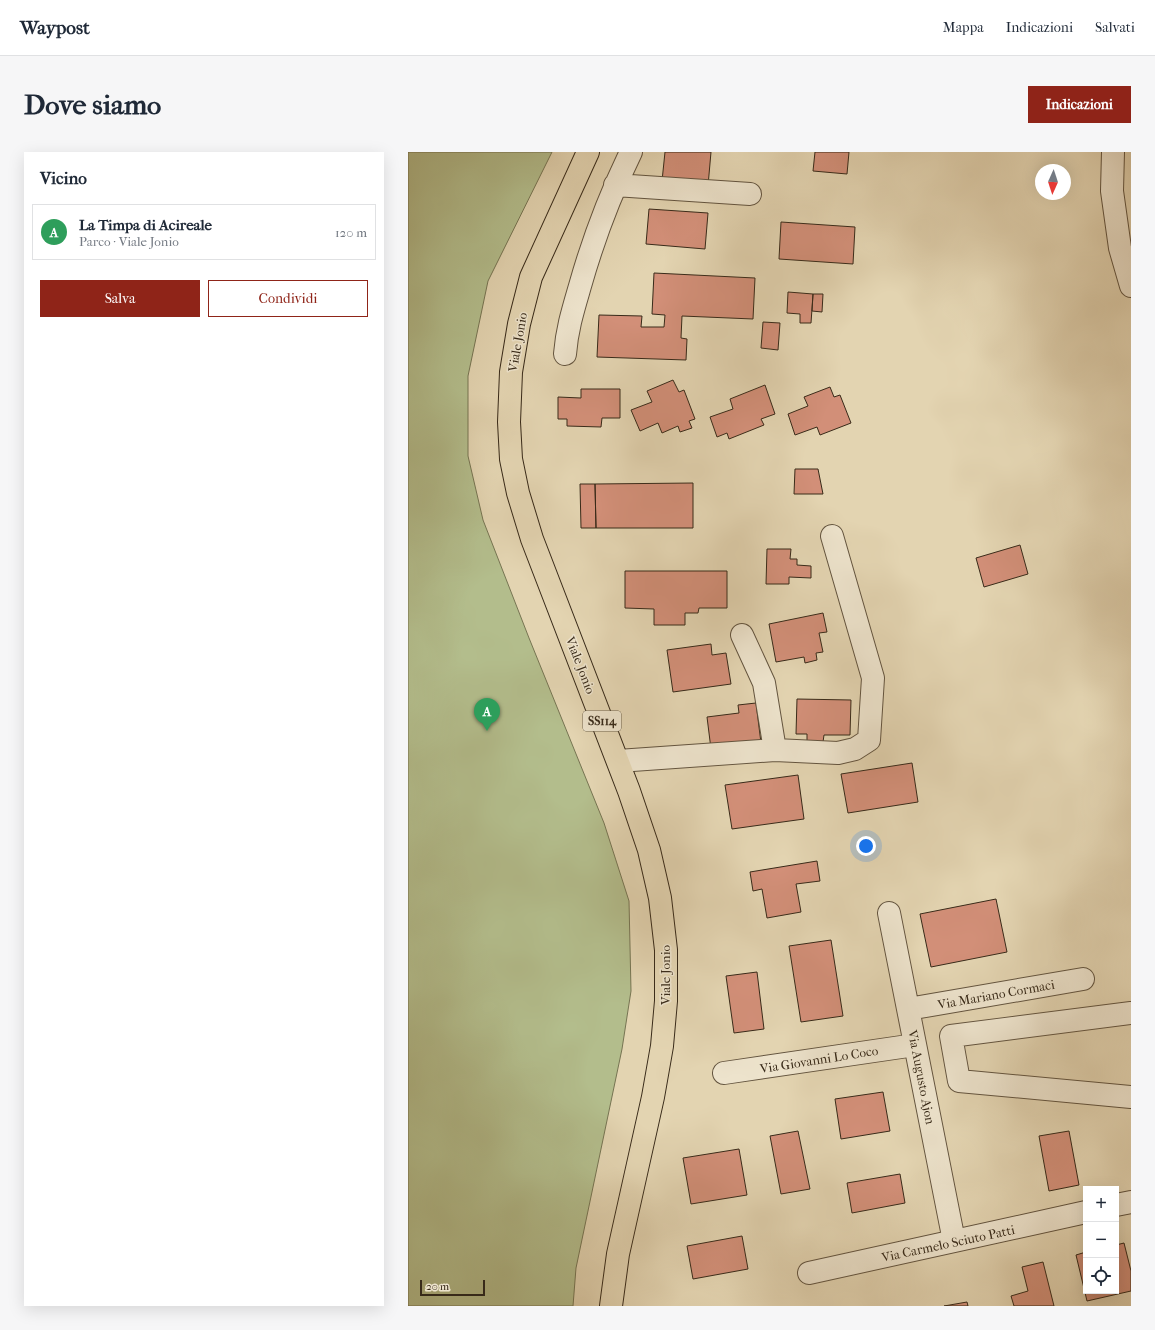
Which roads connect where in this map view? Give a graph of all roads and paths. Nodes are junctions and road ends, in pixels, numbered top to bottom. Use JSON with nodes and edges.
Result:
{"nodes":[{"id":1,"x":588,"y":152,"type":"edge"},
{"id":2,"x":631,"y":152,"type":"edge"},
{"id":3,"x":1113,"y":152,"type":"edge"},
{"id":4,"x":615,"y":184,"type":"junction"},
{"id":5,"x":750,"y":194,"type":"dead end"},
{"id":6,"x":1131,"y":286,"type":"edge"},
{"id":7,"x":565,"y":354,"type":"dead end"},
{"id":8,"x":832,"y":536,"type":"dead end"},
{"id":9,"x":742,"y":635,"type":"dead end"},
{"id":10,"x":775,"y":750,"type":"junction"},
{"id":11,"x":618,"y":761,"type":"junction"},
{"id":12,"x":889,"y":913,"type":"dead end"},
{"id":13,"x":1083,"y":979,"type":"dead end"},
{"id":14,"x":908,"y":1009,"type":"junction"},
{"id":15,"x":1131,"y":1013,"type":"edge"},
{"id":16,"x":915,"y":1044,"type":"junction"},
{"id":17,"x":724,"y":1074,"type":"dead end"},
{"id":18,"x":1131,"y":1097,"type":"edge"},
{"id":19,"x":1131,"y":1202,"type":"edge"},
{"id":20,"x":1119,"y":1204,"type":"edge"},
{"id":21,"x":1083,"y":1213,"type":"edge"},
{"id":22,"x":954,"y":1241,"type":"junction"},
{"id":23,"x":809,"y":1273,"type":"dead end"},
{"id":24,"x":611,"y":1306,"type":"edge"}],
"edges":[{"from":1,"to":11,"type":"main road","name":"Viale Jonio","number":"SS114"},
{"from":2,"to":4,"type":"street"},
{"from":3,"to":6,"type":"street"},
{"from":4,"to":5,"type":"street"},
{"from":4,"to":7,"type":"street"},
{"from":8,"to":10,"type":"street"},
{"from":9,"to":10,"type":"street"},
{"from":10,"to":11,"type":"street"},
{"from":11,"to":24,"type":"main road","name":"Viale Jonio","number":"SS114"},
{"from":12,"to":14,"type":"street","name":"Via Augusto Ajon"},
{"from":13,"to":14,"type":"street","name":"Via Mariano Cormaci"},
{"from":14,"to":16,"type":"street","name":"Via Augusto Ajon"},
{"from":15,"to":18,"type":"street"},
{"from":16,"to":17,"type":"street","name":"Via Giovanni Lo Coco"},
{"from":16,"to":22,"type":"street","name":"Via Augusto Ajon"},
{"from":19,"to":20,"type":"street"},
{"from":21,"to":22,"type":"street","name":"Via Carmelo Sciuto Patti"},
{"from":22,"to":23,"type":"street","name":"Via Carmelo Sciuto Patti"}]}
